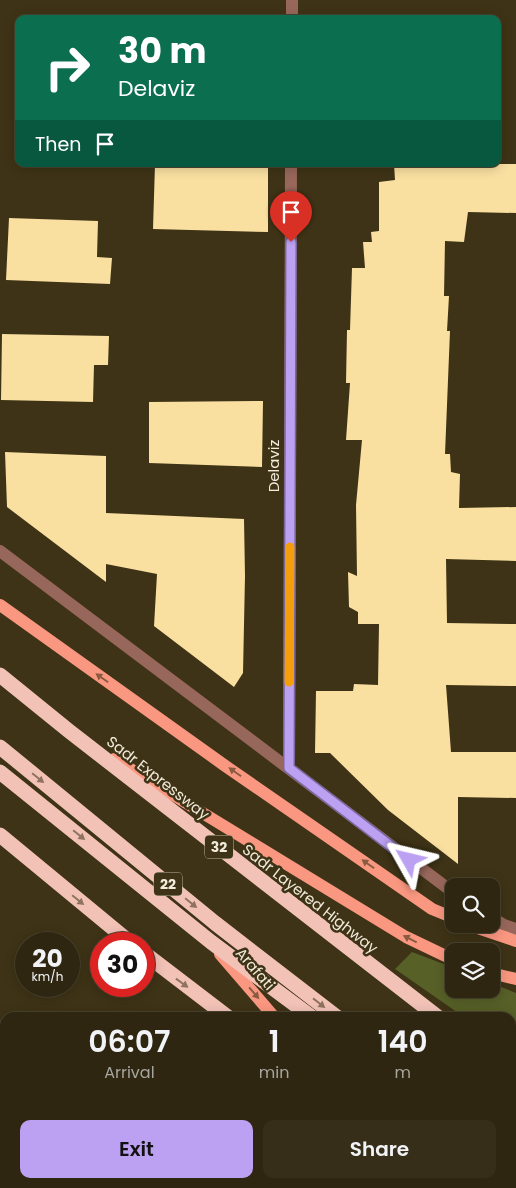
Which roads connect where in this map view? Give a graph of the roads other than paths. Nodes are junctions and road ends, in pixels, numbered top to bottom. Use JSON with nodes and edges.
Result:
{"nodes":[{"id":1,"x":292,"y":0,"type":"edge"},
{"id":2,"x":292,"y":15,"type":"edge"},
{"id":3,"x":291,"y":167,"type":"edge"},
{"id":4,"x":0,"y":551,"type":"edge"},
{"id":5,"x":0,"y":605,"type":"edge"},
{"id":6,"x":0,"y":675,"type":"edge"},
{"id":7,"x":0,"y":679,"type":"edge"},
{"id":8,"x":69,"y":732,"type":"junction"},
{"id":9,"x":0,"y":747,"type":"edge"},
{"id":10,"x":289,"y":768,"type":"junction"},
{"id":11,"x":0,"y":772,"type":"edge"},
{"id":12,"x":0,"y":835,"type":"edge"},
{"id":13,"x":445,"y":886,"type":"edge"},
{"id":14,"x":445,"y":914,"type":"edge"},
{"id":15,"x":500,"y":922,"type":"edge"},
{"id":16,"x":516,"y":929,"type":"edge"},
{"id":17,"x":117,"y":932,"type":"edge"},
{"id":18,"x":492,"y":933,"type":"edge"},
{"id":19,"x":516,"y":941,"type":"edge"},
{"id":20,"x":211,"y":942,"type":"junction"},
{"id":21,"x":445,"y":956,"type":"edge"},
{"id":22,"x":155,"y":961,"type":"edge"},
{"id":23,"x":500,"y":975,"type":"edge"},
{"id":24,"x":516,"y":979,"type":"edge"},
{"id":25,"x":221,"y":1012,"type":"edge"},
{"id":26,"x":270,"y":1012,"type":"edge"},
{"id":27,"x":305,"y":1012,"type":"edge"},
{"id":28,"x":330,"y":1012,"type":"edge"},
{"id":29,"x":426,"y":1012,"type":"edge"},
{"id":30,"x":431,"y":1012,"type":"edge"}],
"edges":[{"from":1,"to":2,"type":"street"},
{"from":3,"to":10,"type":"street","name":"Delaviz"},
{"from":4,"to":10,"type":"street"},
{"from":14,"to":5,"type":"main road","one_way":true},
{"from":6,"to":8,"type":"highway","name":"Sadr Expressway","number":"32"},
{"from":7,"to":29,"type":"highway","name":"Sadr Layered Highway"},
{"from":21,"to":8,"type":"main road","one_way":true},
{"from":8,"to":30,"type":"highway","name":"Sadr Expressway","number":"32"},
{"from":9,"to":28,"type":"highway","number":"22","one_way":true},
{"from":10,"to":13,"type":"street"},
{"from":11,"to":20,"type":"highway","one_way":true},
{"from":12,"to":17,"type":"highway","one_way":true},
{"from":15,"to":16,"type":"street"},
{"from":18,"to":19,"type":"main road"},
{"from":20,"to":26,"type":"main road","name":"Arafati","one_way":true},
{"from":20,"to":27,"type":"highway"},
{"from":22,"to":25,"type":"highway","one_way":true},
{"from":23,"to":24,"type":"main road"}]}
